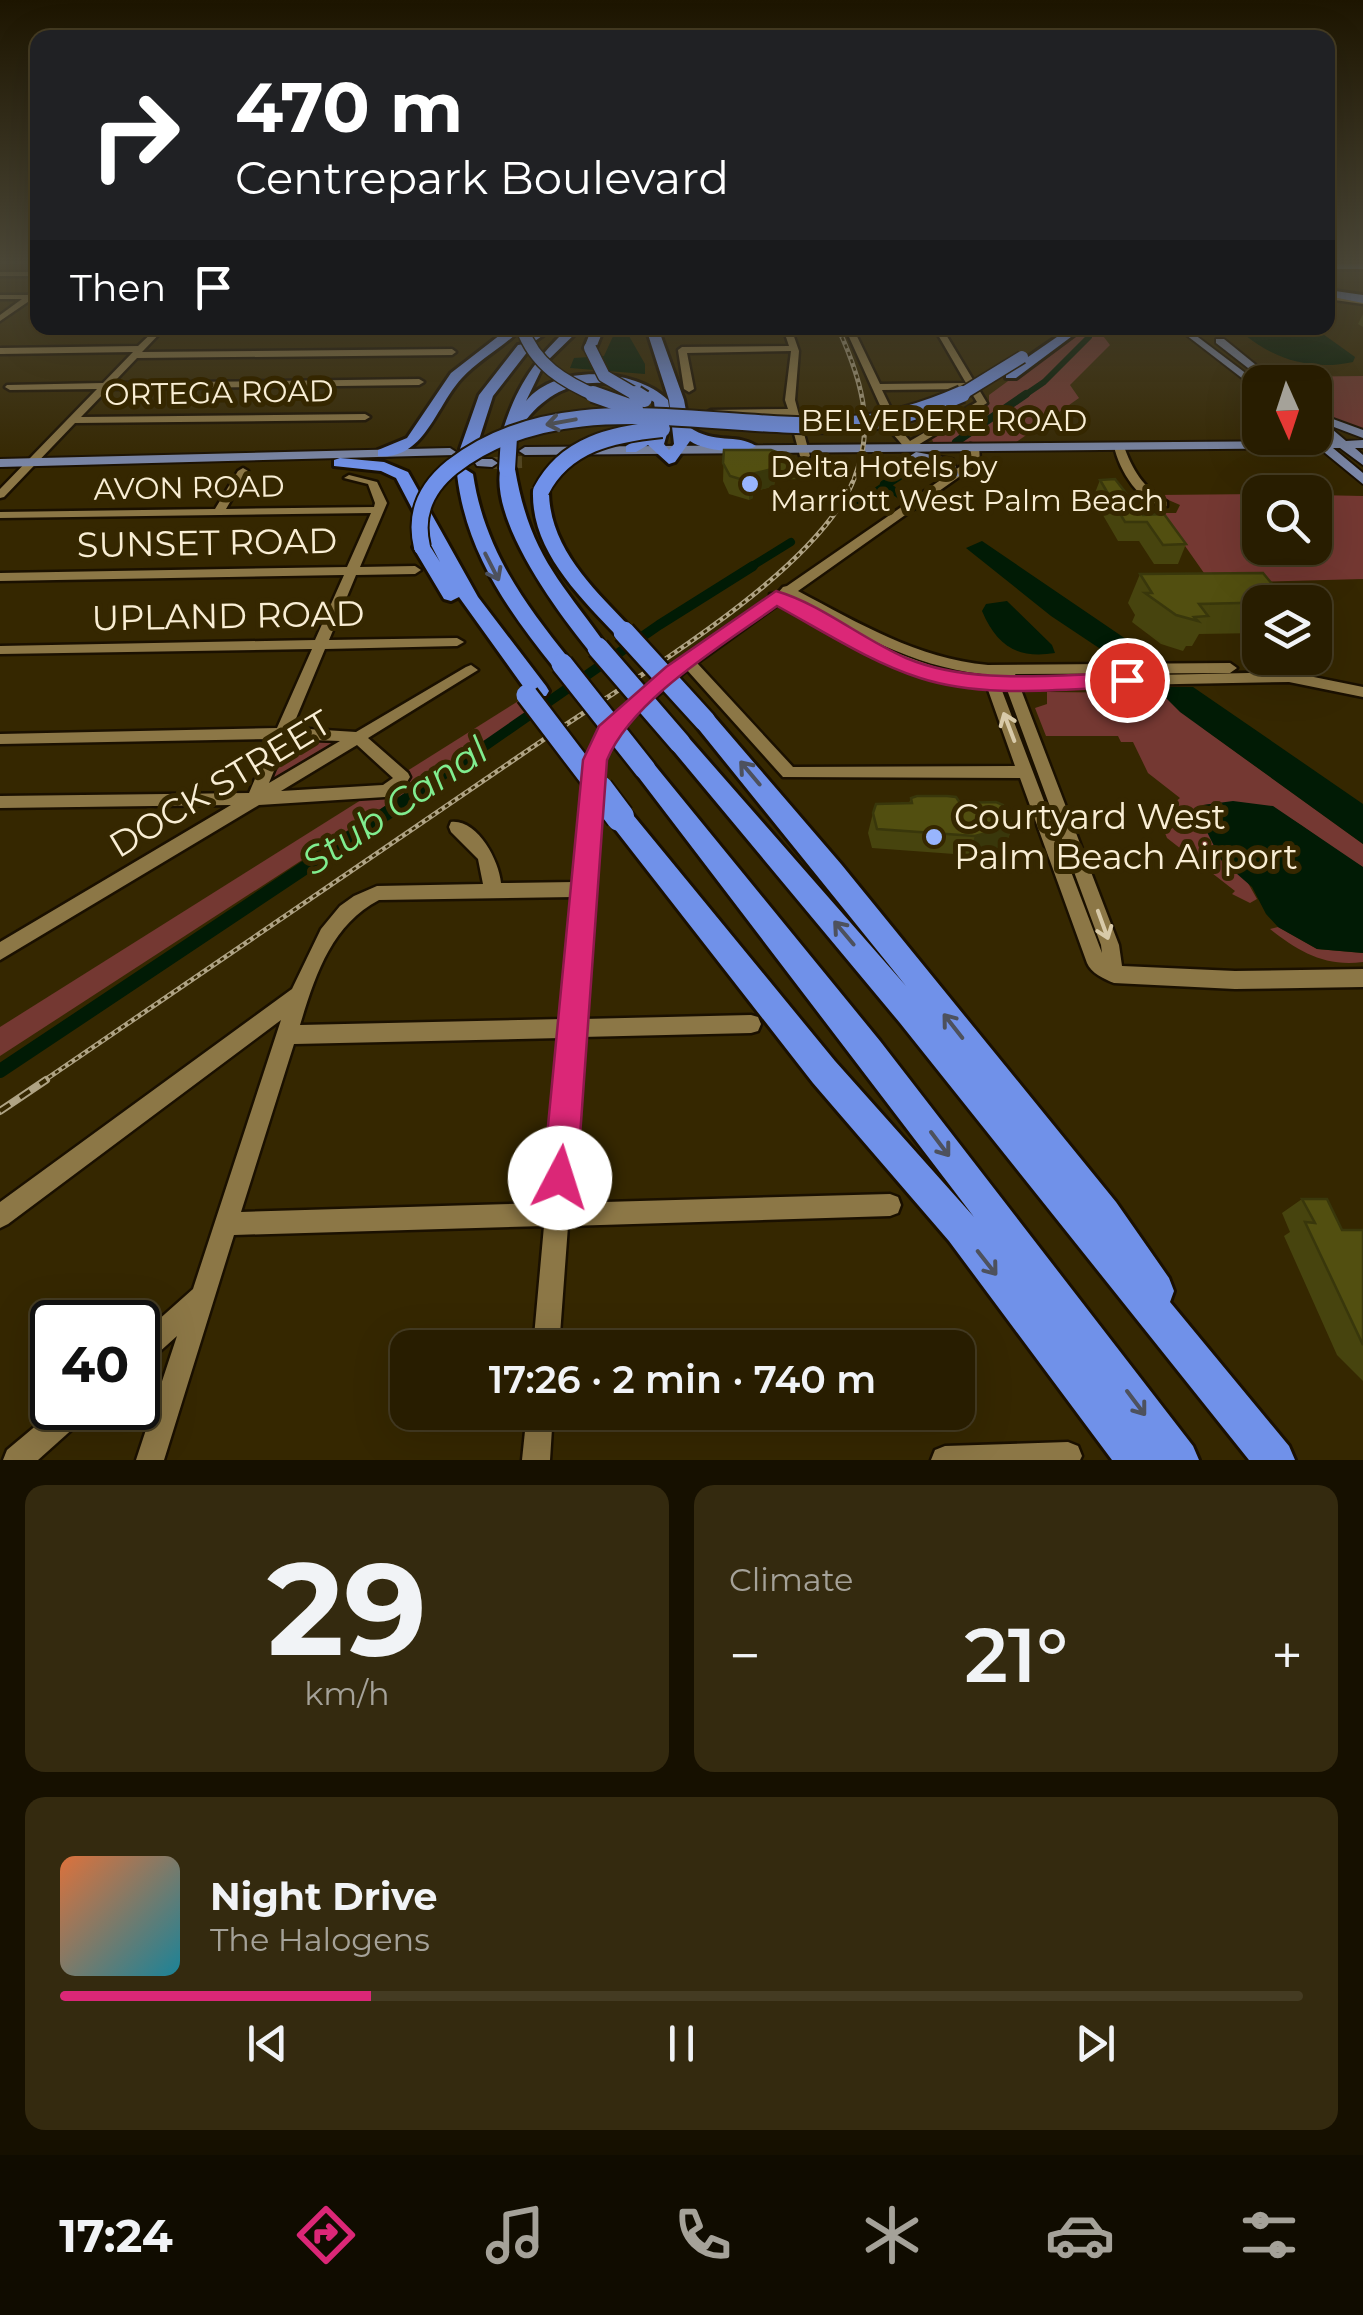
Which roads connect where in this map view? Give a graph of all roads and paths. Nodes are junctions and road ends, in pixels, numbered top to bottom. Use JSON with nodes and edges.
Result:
{"nodes":[{"id":1,"x":154,"y":335,"type":"edge"},
{"id":2,"x":568,"y":335,"type":"edge"},
{"id":3,"x":595,"y":335,"type":"edge"},
{"id":4,"x":655,"y":335,"type":"edge"},
{"id":5,"x":789,"y":335,"type":"edge"},
{"id":6,"x":852,"y":335,"type":"edge"},
{"id":7,"x":942,"y":335,"type":"edge"},
{"id":8,"x":1054,"y":335,"type":"edge"},
{"id":9,"x":1068,"y":335,"type":"edge"},
{"id":10,"x":1190,"y":335,"type":"edge"},
{"id":11,"x":1208,"y":335,"type":"edge"},
{"id":12,"x":523,"y":336,"type":"edge"},
{"id":13,"x":794,"y":348,"type":"junction"},
{"id":14,"x":0,"y":351,"type":"edge"},
{"id":15,"x":138,"y":352,"type":"junction"},
{"id":16,"x":452,"y":352,"type":"dead end"},
{"id":17,"x":1022,"y":357,"type":"junction"},
{"id":18,"x":1249,"y":365,"type":"edge"},
{"id":19,"x":1011,"y":375,"type":"junction"},
{"id":20,"x":1242,"y":376,"type":"edge"},
{"id":21,"x":419,"y":382,"type":"dead end"},
{"id":22,"x":106,"y":385,"type":"junction"},
{"id":23,"x":10,"y":386,"type":"dead end"},
{"id":24,"x":878,"y":386,"type":"junction"},
{"id":25,"x":974,"y":386,"type":"junction"},
{"id":26,"x":689,"y":389,"type":"dead end"},
{"id":27,"x":372,"y":406,"type":"dead end"},
{"id":28,"x":434,"y":406,"type":"junction"},
{"id":29,"x":665,"y":412,"type":"junction"},
{"id":30,"x":793,"y":412,"type":"junction"},
{"id":31,"x":702,"y":413,"type":"dead end"},
{"id":32,"x":73,"y":420,"type":"junction"},
{"id":33,"x":1332,"y":423,"type":"edge"},
{"id":34,"x":682,"y":430,"type":"junction"},
{"id":35,"x":510,"y":434,"type":"junction"},
{"id":36,"x":1363,"y":434,"type":"edge"},
{"id":37,"x":1332,"y":440,"type":"edge"},
{"id":38,"x":748,"y":446,"type":"junction"},
{"id":39,"x":1242,"y":446,"type":"edge"},
{"id":40,"x":1332,"y":446,"type":"edge"},
{"id":41,"x":631,"y":448,"type":"junction"},
{"id":42,"x":1339,"y":449,"type":"junction"},
{"id":43,"x":803,"y":451,"type":"junction"},
{"id":44,"x":913,"y":451,"type":"junction"},
{"id":45,"x":976,"y":451,"type":"junction"},
{"id":46,"x":1120,"y":451,"type":"junction"},
{"id":47,"x":669,"y":452,"type":"junction"},
{"id":48,"x":1361,"y":453,"type":"edge"},
{"id":49,"x":384,"y":454,"type":"junction"},
{"id":50,"x":482,"y":457,"type":"junction"},
{"id":51,"x":418,"y":458,"type":"junction"},
{"id":52,"x":167,"y":460,"type":"junction"},
{"id":53,"x":32,"y":462,"type":"junction"},
{"id":54,"x":0,"y":463,"type":"edge"},
{"id":55,"x":344,"y":470,"type":"junction"},
{"id":56,"x":243,"y":471,"type":"dead end"},
{"id":57,"x":953,"y":476,"type":"junction"},
{"id":58,"x":1363,"y":480,"type":"edge"},
{"id":59,"x":413,"y":493,"type":"junction"},
{"id":60,"x":0,"y":494,"type":"edge"},
{"id":61,"x":1163,"y":504,"type":"dead end"},
{"id":62,"x":378,"y":510,"type":"junction"},
{"id":63,"x":218,"y":513,"type":"junction"},
{"id":64,"x":0,"y":515,"type":"edge"},
{"id":65,"x":416,"y":570,"type":"dead end"},
{"id":66,"x":352,"y":571,"type":"junction"},
{"id":67,"x":0,"y":577,"type":"edge"},
{"id":68,"x":781,"y":593,"type":"junction"},
{"id":69,"x":458,"y":642,"type":"dead end"},
{"id":70,"x":320,"y":644,"type":"junction"},
{"id":71,"x":0,"y":650,"type":"edge"},
{"id":72,"x":688,"y":662,"type":"junction"},
{"id":73,"x":472,"y":670,"type":"dead end"},
{"id":74,"x":990,"y":676,"type":"junction"},
{"id":75,"x":1009,"y":676,"type":"junction"},
{"id":76,"x":1363,"y":688,"type":"edge"},
{"id":77,"x":533,"y":693,"type":"junction"},
{"id":78,"x":282,"y":734,"type":"junction"},
{"id":79,"x":357,"y":737,"type":"junction"},
{"id":80,"x":0,"y":738,"type":"edge"},
{"id":81,"x":1026,"y":772,"type":"junction"},
{"id":82,"x":254,"y":798,"type":"junction"},
{"id":83,"x":0,"y":802,"type":"edge"},
{"id":84,"x":456,"y":827,"type":"dead end"},
{"id":85,"x":584,"y":889,"type":"junction"},
{"id":86,"x":492,"y":890,"type":"junction"},
{"id":87,"x":0,"y":952,"type":"edge"},
{"id":88,"x":1114,"y":974,"type":"junction"},
{"id":89,"x":1363,"y":978,"type":"edge"},
{"id":90,"x":299,"y":996,"type":"junction"},
{"id":91,"x":750,"y":1024,"type":"dead end"},
{"id":92,"x":572,"y":1029,"type":"junction"},
{"id":93,"x":286,"y":1036,"type":"junction"},
{"id":94,"x":890,"y":1205,"type":"dead end"},
{"id":95,"x":557,"y":1215,"type":"junction"},
{"id":96,"x":0,"y":1216,"type":"edge"},
{"id":97,"x":226,"y":1224,"type":"junction"},
{"id":98,"x":202,"y":1297,"type":"junction"},
{"id":99,"x":547,"y":1330,"type":"edge"},
{"id":100,"x":160,"y":1334,"type":"edge"},
{"id":101,"x":1238,"y":1415,"type":"junction"},
{"id":102,"x":51,"y":1430,"type":"edge"},
{"id":103,"x":538,"y":1430,"type":"edge"},
{"id":104,"x":1068,"y":1456,"type":"dead end"},
{"id":105,"x":16,"y":1460,"type":"edge"},
{"id":106,"x":150,"y":1460,"type":"edge"},
{"id":107,"x":536,"y":1460,"type":"edge"},
{"id":108,"x":945,"y":1460,"type":"edge"},
{"id":109,"x":1137,"y":1460,"type":"edge"},
{"id":110,"x":1179,"y":1460,"type":"edge"},
{"id":111,"x":1275,"y":1460,"type":"edge"}],
"edges":[{"from":1,"to":15,"type":"street"},
{"from":2,"to":35,"type":"highway"},
{"from":3,"to":17,"type":"highway","bridge":true},
{"from":4,"to":34,"type":"highway"},
{"from":5,"to":13,"type":"street"},
{"from":6,"to":24,"type":"street"},
{"from":7,"to":25,"type":"street"},
{"from":8,"to":17,"type":"highway"},
{"from":9,"to":19,"type":"highway"},
{"from":10,"to":20,"type":"main road"},
{"from":11,"to":18,"type":"main road"},
{"from":12,"to":19,"type":"highway","bridge":true},
{"from":12,"to":28,"type":"highway"},
{"from":12,"to":50,"type":"highway"},
{"from":13,"to":26,"type":"street"},
{"from":13,"to":30,"type":"street"},
{"from":14,"to":15,"type":"street"},
{"from":15,"to":16,"type":"street"},
{"from":15,"to":22,"type":"street"},
{"from":17,"to":77,"type":"highway","one_way":true,"bridge":true},
{"from":101,"to":19,"type":"highway","one_way":true,"bridge":true},
{"from":21,"to":22,"type":"street"},
{"from":22,"to":23,"type":"street"},
{"from":22,"to":32,"type":"street"},
{"from":24,"to":25,"type":"street"},
{"from":24,"to":44,"type":"street"},
{"from":25,"to":44,"type":"street"},
{"from":27,"to":32,"type":"street","name":"ORTEGA ROAD"},
{"from":28,"to":49,"type":"highway"},
{"from":28,"to":51,"type":"highway"},
{"from":29,"to":35,"type":"highway"},
{"from":29,"to":41,"type":"highway"},
{"from":29,"to":47,"type":"highway"},
{"from":30,"to":31,"type":"street"},
{"from":30,"to":43,"type":"street"},
{"from":32,"to":53,"type":"street"},
{"from":33,"to":36,"type":"main road"},
{"from":34,"to":38,"type":"highway"},
{"from":34,"to":47,"type":"highway"},
{"from":35,"to":50,"type":"highway","bridge":true},
{"from":37,"to":42,"type":"main road"},
{"from":38,"to":43,"type":"main road","name":"BELVEDERE ROAD"},
{"from":38,"to":47,"type":"main road","name":"BELVEDERE ROAD"},
{"from":39,"to":46,"type":"main road","name":"BELVEDERE ROAD"},
{"from":40,"to":42,"type":"main road"},
{"from":41,"to":47,"type":"main road","name":"BELVEDERE ROAD"},
{"from":41,"to":50,"type":"main road","name":"BELVEDERE ROAD"},
{"from":42,"to":46,"type":"main road","name":"BELVEDERE ROAD"},
{"from":42,"to":48,"type":"main road","name":"BELVEDERE ROAD"},
{"from":42,"to":58,"type":"main road"},
{"from":43,"to":44,"type":"main road","name":"BELVEDERE ROAD"},
{"from":43,"to":47,"type":"main road","name":"BELVEDERE ROAD"},
{"from":44,"to":45,"type":"main road","name":"BELVEDERE ROAD"},
{"from":44,"to":57,"type":"main road"},
{"from":45,"to":46,"type":"main road","name":"BELVEDERE ROAD"},
{"from":45,"to":57,"type":"street"},
{"from":46,"to":61,"type":"street"},
{"from":47,"to":50,"type":"main road","name":"BELVEDERE ROAD"},
{"from":49,"to":51,"type":"main road","name":"BELVEDERE ROAD"},
{"from":49,"to":52,"type":"main road","name":"BELVEDERE ROAD"},
{"from":50,"to":51,"type":"main road","name":"BELVEDERE ROAD"},
{"from":101,"to":50,"type":"highway","one_way":true,"bridge":true},
{"from":50,"to":110,"type":"highway","one_way":true,"bridge":true},
{"from":51,"to":55,"type":"main road","name":"BELVEDERE ROAD"},
{"from":51,"to":59,"type":"highway"},
{"from":52,"to":53,"type":"main road","name":"BELVEDERE ROAD"},
{"from":52,"to":55,"type":"main road","name":"BELVEDERE ROAD"},
{"from":53,"to":54,"type":"main road","name":"BELVEDERE ROAD"},
{"from":53,"to":60,"type":"street"},
{"from":55,"to":59,"type":"highway"},
{"from":55,"to":62,"type":"street"},
{"from":56,"to":63,"type":"street"},
{"from":57,"to":68,"type":"street"},
{"from":59,"to":77,"type":"highway"},
{"from":62,"to":63,"type":"street","name":"AVON ROAD"},
{"from":62,"to":66,"type":"street"},
{"from":63,"to":64,"type":"street","name":"AVON ROAD"},
{"from":65,"to":66,"type":"street","name":"SUNSET ROAD"},
{"from":66,"to":67,"type":"street","name":"SUNSET ROAD"},
{"from":66,"to":70,"type":"street"},
{"from":68,"to":72,"type":"street"},
{"from":68,"to":74,"type":"street"},
{"from":69,"to":70,"type":"street","name":"UPLAND ROAD"},
{"from":70,"to":71,"type":"street","name":"UPLAND ROAD"},
{"from":70,"to":78,"type":"street"},
{"from":72,"to":81,"type":"street"},
{"from":72,"to":85,"type":"street"},
{"from":73,"to":79,"type":"street","name":"DOCK STREET"},
{"from":74,"to":75,"type":"street"},
{"from":81,"to":74,"type":"street","one_way":true},
{"from":75,"to":76,"type":"street"},
{"from":75,"to":88,"type":"street","one_way":true},
{"from":77,"to":109,"type":"highway","one_way":true,"bridge":true},
{"from":78,"to":79,"type":"street"},
{"from":78,"to":80,"type":"street"},
{"from":78,"to":82,"type":"street"},
{"from":79,"to":82,"type":"street","name":"DOCK STREET"},
{"from":79,"to":82,"type":"street"},
{"from":81,"to":88,"type":"street"},
{"from":82,"to":83,"type":"street"},
{"from":82,"to":87,"type":"street","name":"DOCK STREET"},
{"from":84,"to":86,"type":"street"},
{"from":85,"to":86,"type":"street"},
{"from":85,"to":92,"type":"street"},
{"from":86,"to":90,"type":"street"},
{"from":88,"to":89,"type":"street"},
{"from":90,"to":93,"type":"street"},
{"from":90,"to":96,"type":"street"},
{"from":91,"to":92,"type":"street"},
{"from":92,"to":93,"type":"street"},
{"from":92,"to":95,"type":"street"},
{"from":93,"to":97,"type":"street"},
{"from":94,"to":95,"type":"street"},
{"from":95,"to":97,"type":"street"},
{"from":95,"to":99,"type":"street"},
{"from":97,"to":98,"type":"street"},
{"from":98,"to":100,"type":"street"},
{"from":98,"to":106,"type":"street"},
{"from":101,"to":111,"type":"highway"},
{"from":102,"to":105,"type":"street"},
{"from":103,"to":107,"type":"street"},
{"from":104,"to":108,"type":"street"}]}
